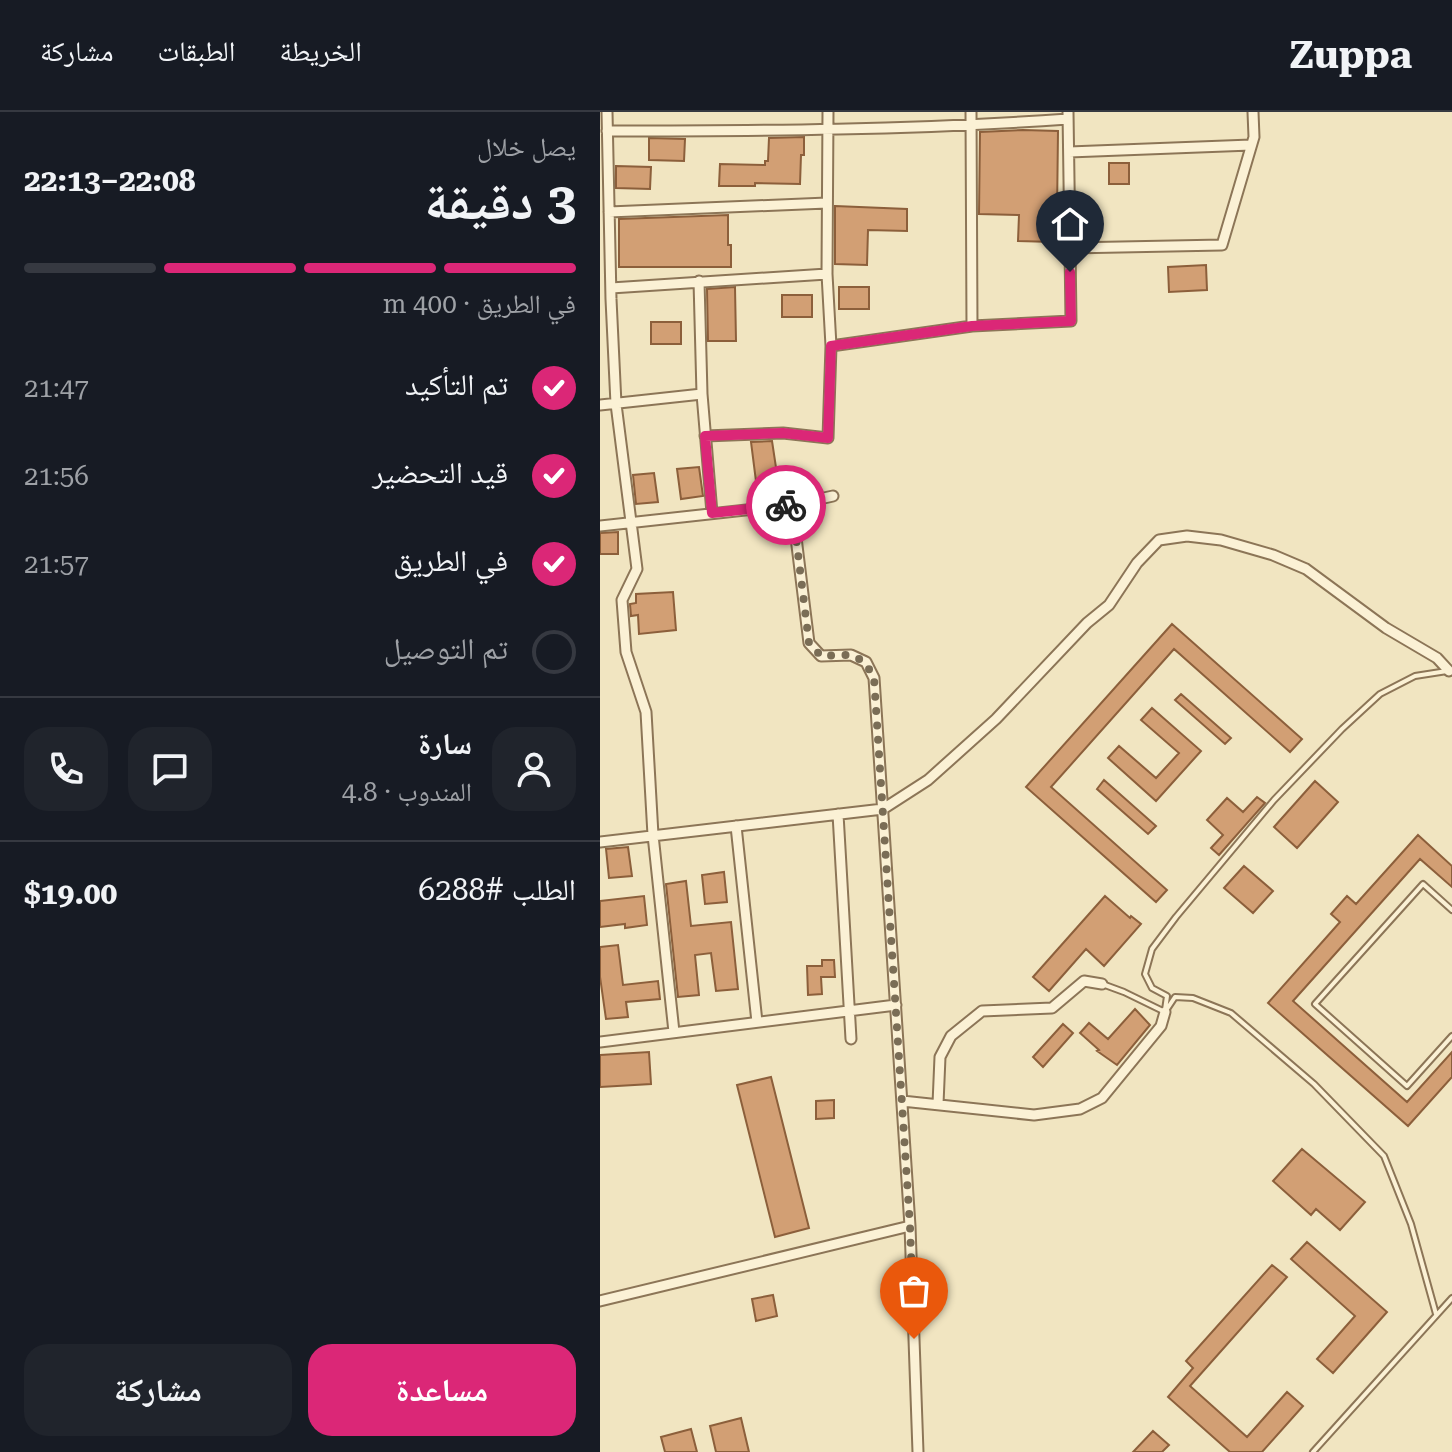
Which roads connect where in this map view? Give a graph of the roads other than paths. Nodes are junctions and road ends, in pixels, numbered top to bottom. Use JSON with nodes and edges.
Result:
{"nodes":[{"id":1,"x":607,"y":112,"type":"edge"},
{"id":2,"x":828,"y":112,"type":"edge"},
{"id":3,"x":971,"y":112,"type":"edge"},
{"id":4,"x":1253,"y":112,"type":"edge"},
{"id":5,"x":1068,"y":115,"type":"edge"},
{"id":6,"x":971,"y":126,"type":"junction"},
{"id":7,"x":607,"y":131,"type":"junction"},
{"id":8,"x":828,"y":131,"type":"junction"},
{"id":9,"x":1251,"y":145,"type":"junction"},
{"id":10,"x":1069,"y":152,"type":"junction"},
{"id":11,"x":827,"y":203,"type":"junction"},
{"id":12,"x":609,"y":212,"type":"junction"},
{"id":13,"x":1070,"y":248,"type":"junction"},
{"id":14,"x":827,"y":274,"type":"junction"},
{"id":15,"x":699,"y":281,"type":"junction"},
{"id":16,"x":611,"y":288,"type":"junction"},
{"id":17,"x":972,"y":326,"type":"junction"},
{"id":18,"x":831,"y":346,"type":"junction"},
{"id":19,"x":702,"y":394,"type":"junction"},
{"id":20,"x":616,"y":404,"type":"junction"},
{"id":21,"x":600,"y":405,"type":"edge"},
{"id":22,"x":705,"y":436,"type":"junction"},
{"id":23,"x":833,"y":496,"type":"dead end"},
{"id":24,"x":792,"y":505,"type":"junction"},
{"id":25,"x":712,"y":513,"type":"junction"},
{"id":26,"x":631,"y":522,"type":"junction"},
{"id":27,"x":600,"y":526,"type":"edge"},
{"id":28,"x":1450,"y":670,"type":"edge"},
{"id":29,"x":883,"y":809,"type":"junction"},
{"id":30,"x":838,"y":814,"type":"junction"},
{"id":31,"x":736,"y":826,"type":"junction"},
{"id":32,"x":653,"y":835,"type":"junction"},
{"id":33,"x":600,"y":842,"type":"edge"},
{"id":34,"x":1452,"y":910,"type":"edge"},
{"id":35,"x":1102,"y":984,"type":"joint"},
{"id":36,"x":896,"y":1005,"type":"junction"},
{"id":37,"x":849,"y":1011,"type":"junction"},
{"id":38,"x":1165,"y":1012,"type":"junction"},
{"id":39,"x":757,"y":1022,"type":"junction"},
{"id":40,"x":674,"y":1032,"type":"junction"},
{"id":41,"x":1452,"y":1036,"type":"edge"},
{"id":42,"x":851,"y":1039,"type":"dead end"},
{"id":43,"x":600,"y":1042,"type":"edge"},
{"id":44,"x":902,"y":1101,"type":"junction"},
{"id":45,"x":938,"y":1104,"type":"junction"},
{"id":46,"x":910,"y":1226,"type":"junction"},
{"id":47,"x":1452,"y":1298,"type":"edge"},
{"id":48,"x":600,"y":1301,"type":"edge"},
{"id":49,"x":1436,"y":1314,"type":"junction"},
{"id":50,"x":918,"y":1452,"type":"edge"},
{"id":51,"x":1313,"y":1452,"type":"edge"}],
"edges":[{"from":1,"to":7,"type":"street"},
{"from":2,"to":8,"type":"street"},
{"from":3,"to":6,"type":"street"},
{"from":4,"to":9,"type":"street"},
{"from":5,"to":6,"type":"street"},
{"from":5,"to":10,"type":"street"},
{"from":6,"to":8,"type":"street"},
{"from":6,"to":17,"type":"street"},
{"from":7,"to":8,"type":"street"},
{"from":7,"to":12,"type":"street"},
{"from":8,"to":11,"type":"street"},
{"from":9,"to":10,"type":"street"},
{"from":9,"to":13,"type":"street"},
{"from":10,"to":13,"type":"street"},
{"from":11,"to":12,"type":"street"},
{"from":11,"to":14,"type":"street"},
{"from":12,"to":16,"type":"street"},
{"from":13,"to":17,"type":"street"},
{"from":14,"to":15,"type":"street"},
{"from":14,"to":18,"type":"street"},
{"from":15,"to":16,"type":"street"},
{"from":15,"to":19,"type":"street"},
{"from":16,"to":20,"type":"street"},
{"from":17,"to":18,"type":"street"},
{"from":18,"to":22,"type":"street"},
{"from":19,"to":20,"type":"street"},
{"from":19,"to":22,"type":"street"},
{"from":20,"to":21,"type":"street"},
{"from":20,"to":26,"type":"street"},
{"from":22,"to":25,"type":"street"},
{"from":23,"to":24,"type":"street"},
{"from":24,"to":25,"type":"street"},
{"from":24,"to":29,"type":"street"},
{"from":25,"to":26,"type":"street"},
{"from":26,"to":27,"type":"street"},
{"from":26,"to":32,"type":"street"},
{"from":28,"to":29,"type":"street"},
{"from":28,"to":38,"type":"lane"},
{"from":29,"to":30,"type":"street"},
{"from":29,"to":36,"type":"street"},
{"from":30,"to":31,"type":"street"},
{"from":30,"to":37,"type":"street"},
{"from":31,"to":32,"type":"street"},
{"from":31,"to":39,"type":"street"},
{"from":32,"to":33,"type":"street"},
{"from":32,"to":40,"type":"street"},
{"from":34,"to":41,"type":"lane"},
{"from":35,"to":38,"type":"lane"},
{"from":35,"to":45,"type":"street"},
{"from":36,"to":37,"type":"street"},
{"from":36,"to":44,"type":"street"},
{"from":37,"to":39,"type":"street"},
{"from":37,"to":42,"type":"street"},
{"from":38,"to":45,"type":"street"},
{"from":38,"to":49,"type":"lane"},
{"from":39,"to":40,"type":"street"},
{"from":40,"to":43,"type":"street"},
{"from":44,"to":45,"type":"street"},
{"from":44,"to":46,"type":"street"},
{"from":46,"to":48,"type":"street"},
{"from":46,"to":50,"type":"street"},
{"from":47,"to":49,"type":"lane"},
{"from":49,"to":51,"type":"lane"}]}
